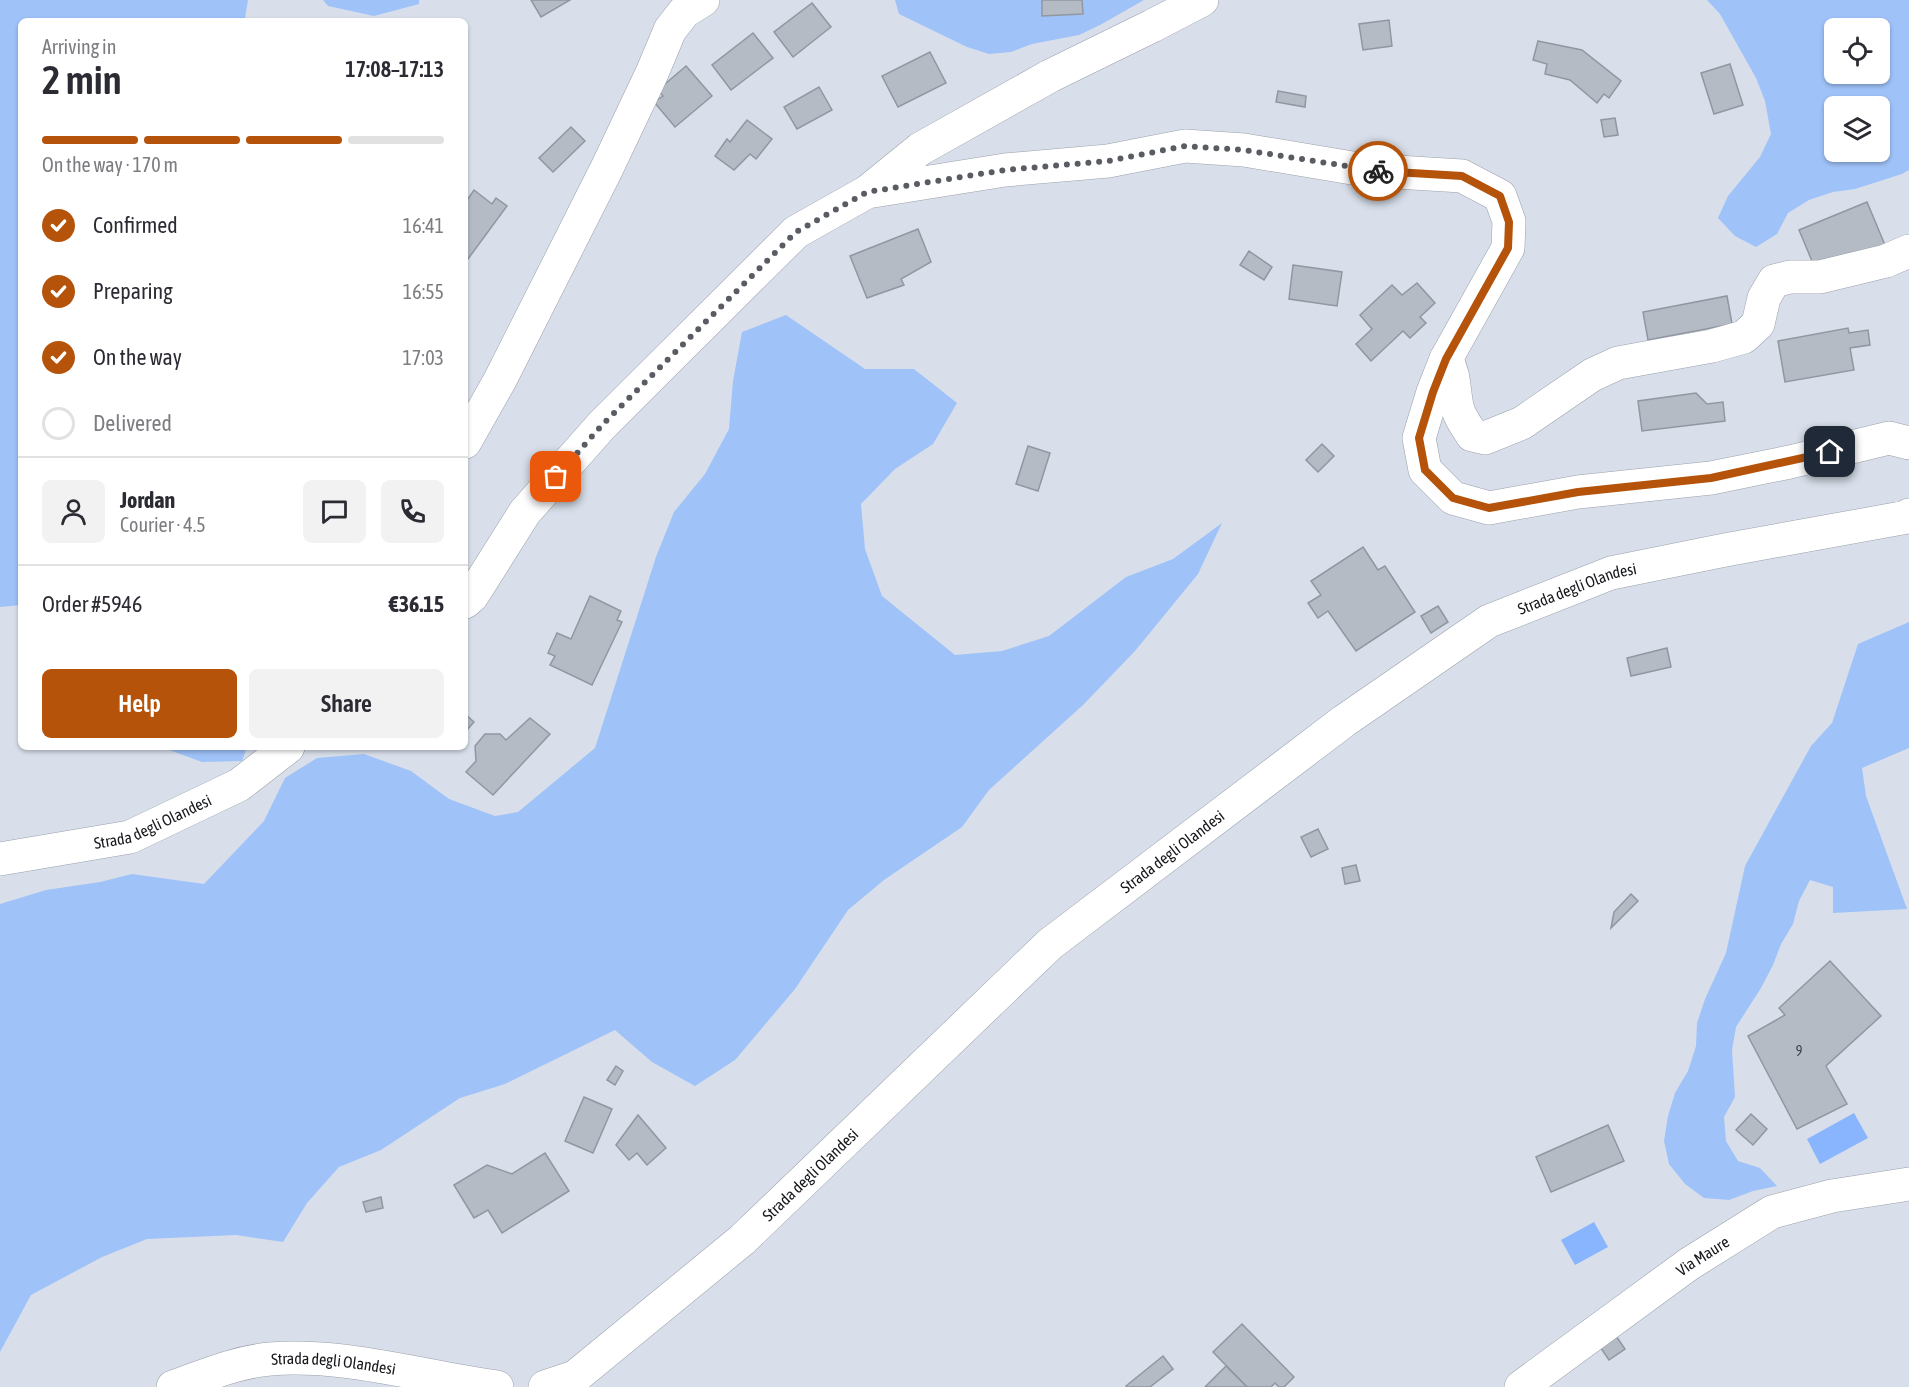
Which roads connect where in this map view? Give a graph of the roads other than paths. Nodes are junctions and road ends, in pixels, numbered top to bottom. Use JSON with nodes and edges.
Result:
{"nodes":[{"id":1,"x":703,"y":0,"type":"edge"},
{"id":2,"x":1202,"y":0,"type":"edge"},
{"id":3,"x":867,"y":192,"type":"junction"},
{"id":4,"x":1909,"y":251,"type":"edge"},
{"id":5,"x":1446,"y":359,"type":"junction"},
{"id":6,"x":468,"y":437,"type":"edge"},
{"id":7,"x":1909,"y":442,"type":"edge"},
{"id":8,"x":1909,"y":515,"type":"edge"},
{"id":9,"x":468,"y":599,"type":"edge"},
{"id":10,"x":284,"y":750,"type":"edge"},
{"id":11,"x":0,"y":859,"type":"edge"},
{"id":12,"x":1909,"y":1184,"type":"edge"},
{"id":13,"x":173,"y":1387,"type":"edge"},
{"id":14,"x":497,"y":1387,"type":"edge"},
{"id":15,"x":545,"y":1387,"type":"edge"},
{"id":16,"x":1521,"y":1387,"type":"edge"}],
"edges":[{"from":1,"to":6,"type":"main road"},
{"from":2,"to":3,"type":"main road"},
{"from":3,"to":5,"type":"main road"},
{"from":3,"to":9,"type":"main road"},
{"from":4,"to":5,"type":"main road"},
{"from":5,"to":7,"type":"main road"},
{"from":8,"to":15,"type":"main road","name":"Strada degli Olandesi"},
{"from":10,"to":11,"type":"main road","name":"Strada degli Olandesi"},
{"from":12,"to":16,"type":"main road","name":"Via Maure"},
{"from":13,"to":14,"type":"main road","name":"Strada degli Olandesi"}]}
